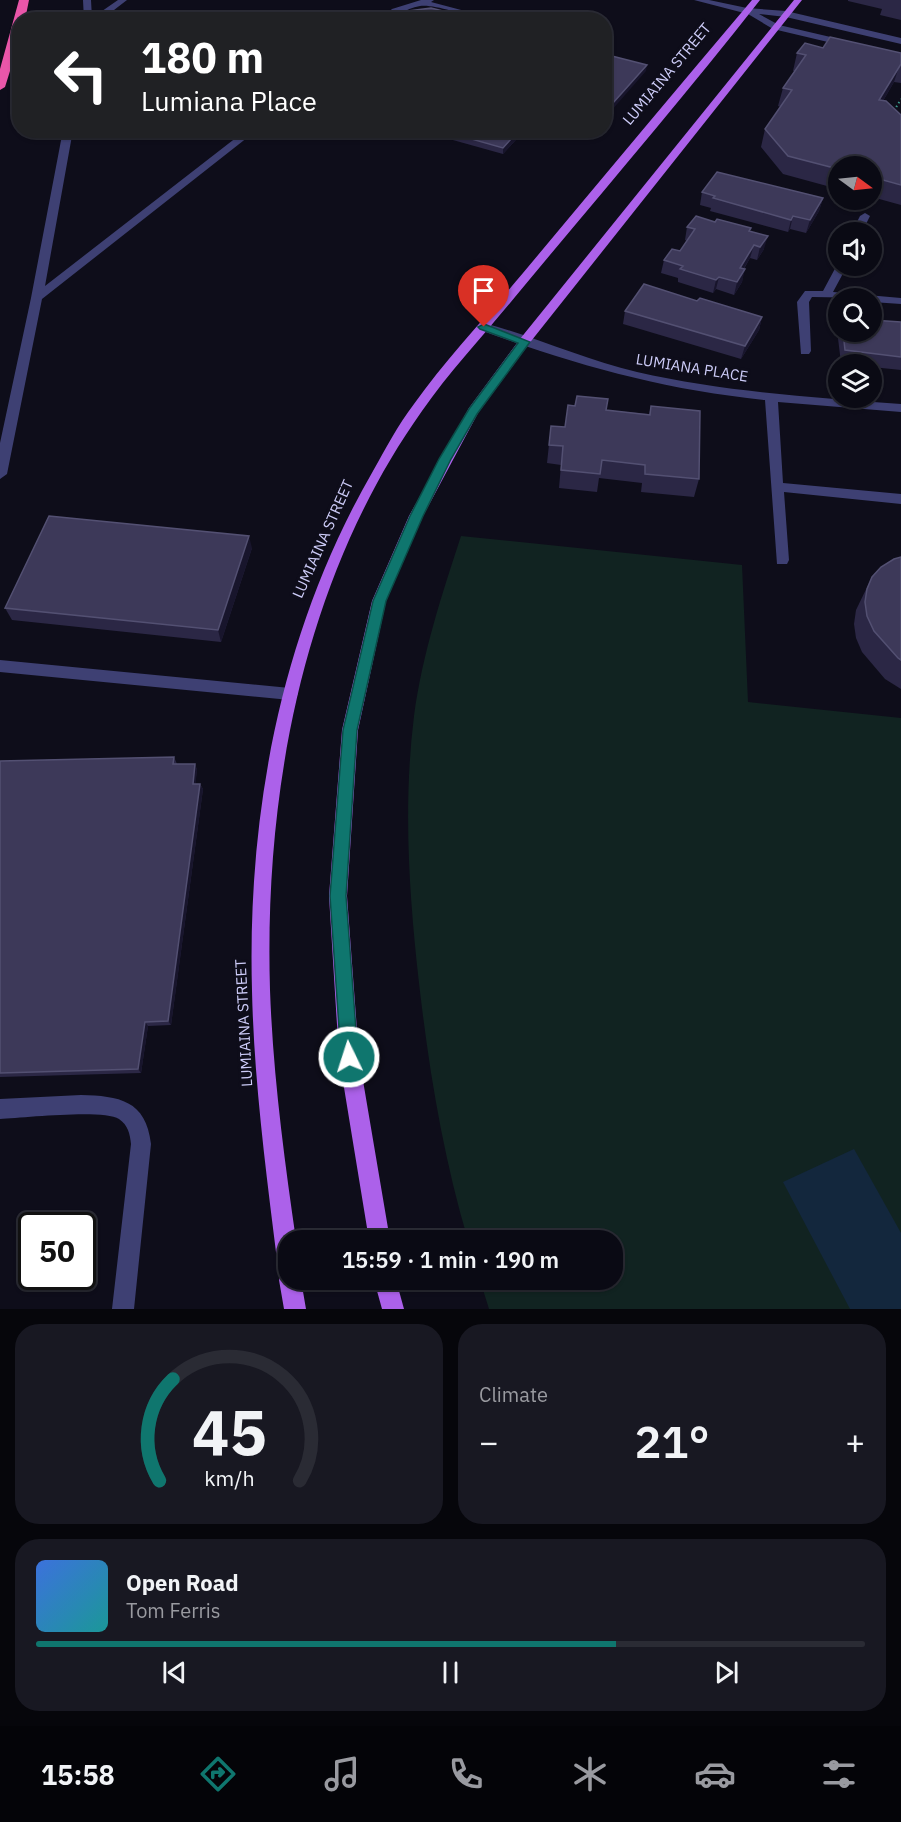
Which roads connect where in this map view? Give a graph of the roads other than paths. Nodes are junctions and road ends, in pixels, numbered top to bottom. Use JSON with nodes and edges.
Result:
{"nodes":[{"id":1,"x":123,"y":0,"type":"edge"},
{"id":2,"x":698,"y":0,"type":"edge"},
{"id":3,"x":756,"y":0,"type":"edge"},
{"id":4,"x":798,"y":0,"type":"edge"},
{"id":5,"x":427,"y":2,"type":"edge"},
{"id":6,"x":747,"y":11,"type":"junction"},
{"id":7,"x":106,"y":12,"type":"edge"},
{"id":8,"x":394,"y":12,"type":"edge"},
{"id":9,"x":465,"y":12,"type":"edge"},
{"id":10,"x":786,"y":14,"type":"junction"},
{"id":11,"x":776,"y":27,"type":"junction"},
{"id":12,"x":901,"y":41,"type":"edge"},
{"id":13,"x":855,"y":45,"type":"edge"},
{"id":14,"x":12,"y":47,"type":"edge"},
{"id":15,"x":0,"y":87,"type":"edge"},
{"id":16,"x":67,"y":138,"type":"edge"},
{"id":17,"x":243,"y":138,"type":"edge"},
{"id":18,"x":866,"y":216,"type":"dead end"},
{"id":19,"x":863,"y":222,"type":"edge"},
{"id":20,"x":836,"y":276,"type":"edge"},
{"id":21,"x":826,"y":295,"type":"joint"},
{"id":22,"x":37,"y":298,"type":"junction"},
{"id":23,"x":882,"y":300,"type":"edge"},
{"id":24,"x":901,"y":301,"type":"edge"},
{"id":25,"x":484,"y":327,"type":"junction"},
{"id":26,"x":524,"y":342,"type":"junction"},
{"id":27,"x":805,"y":351,"type":"dead end"},
{"id":28,"x":771,"y":396,"type":"junction"},
{"id":29,"x":901,"y":408,"type":"edge"},
{"id":30,"x":0,"y":474,"type":"edge"},
{"id":31,"x":777,"y":487,"type":"junction"},
{"id":32,"x":901,"y":499,"type":"edge"},
{"id":33,"x":782,"y":560,"type":"dead end"},
{"id":34,"x":0,"y":666,"type":"edge"},
{"id":35,"x":290,"y":694,"type":"junction"},
{"id":36,"x":0,"y":1109,"type":"edge"},
{"id":37,"x":284,"y":1230,"type":"edge"},
{"id":38,"x":377,"y":1230,"type":"edge"},
{"id":39,"x":293,"y":1290,"type":"edge"},
{"id":40,"x":388,"y":1290,"type":"edge"},
{"id":41,"x":123,"y":1309,"type":"edge"},
{"id":42,"x":296,"y":1309,"type":"edge"},
{"id":43,"x":393,"y":1309,"type":"edge"}],
"edges":[{"from":1,"to":7,"type":"street"},
{"from":2,"to":6,"type":"street"},
{"from":3,"to":6,"type":"main road","name":"LUMIAINA STREET"},
{"from":4,"to":10,"type":"main road"},
{"from":5,"to":8,"type":"street"},
{"from":5,"to":9,"type":"street"},
{"from":6,"to":10,"type":"street"},
{"from":6,"to":11,"type":"street"},
{"from":6,"to":25,"type":"main road","name":"LUMIAINA STREET"},
{"from":10,"to":11,"type":"main road"},
{"from":10,"to":12,"type":"street"},
{"from":11,"to":13,"type":"street"},
{"from":11,"to":26,"type":"main road"},
{"from":14,"to":15,"type":"highway"},
{"from":16,"to":22,"type":"street"},
{"from":17,"to":22,"type":"street"},
{"from":18,"to":19,"type":"street"},
{"from":20,"to":21,"type":"street"},
{"from":21,"to":27,"type":"street"},
{"from":22,"to":30,"type":"street"},
{"from":23,"to":24,"type":"street"},
{"from":25,"to":26,"type":"street","name":"LUMIANA PLACE"},
{"from":25,"to":35,"type":"main road","name":"LUMIAINA STREET"},
{"from":26,"to":28,"type":"street","name":"LUMIANA PLACE"},
{"from":26,"to":38,"type":"main road"},
{"from":28,"to":29,"type":"street","name":"LUMIANA PLACE"},
{"from":28,"to":31,"type":"street"},
{"from":31,"to":32,"type":"street"},
{"from":31,"to":33,"type":"street"},
{"from":34,"to":35,"type":"street"},
{"from":35,"to":37,"type":"main road","name":"LUMIAINA STREET"},
{"from":36,"to":41,"type":"street"},
{"from":39,"to":42,"type":"main road"},
{"from":40,"to":43,"type":"main road"}]}
